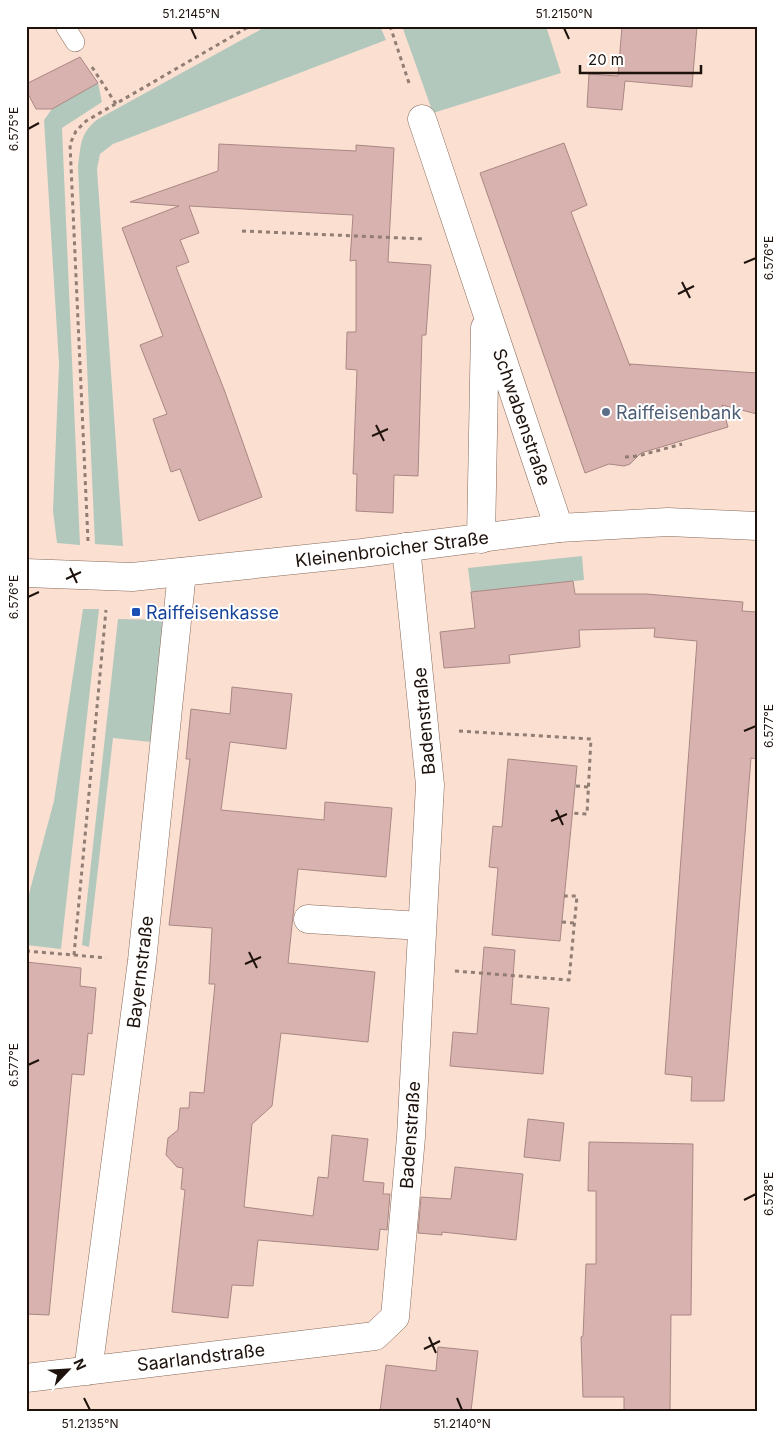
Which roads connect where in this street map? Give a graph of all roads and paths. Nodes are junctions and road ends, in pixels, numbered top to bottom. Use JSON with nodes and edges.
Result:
{"nodes":[{"id":1,"x":250,"y":26,"type":"edge"},
{"id":2,"x":390,"y":26,"type":"edge"},
{"id":3,"x":70,"y":34,"type":"edge"},
{"id":4,"x":116,"y":104,"type":"junction"},
{"id":5,"x":422,"y":120,"type":"joint"},
{"id":6,"x":242,"y":231,"type":"dead end"},
{"id":7,"x":463,"y":241,"type":"junction"},
{"id":8,"x":485,"y":306,"type":"junction"},
{"id":9,"x":682,"y":444,"type":"dead end"},
{"id":10,"x":624,"y":457,"type":"dead end"},
{"id":11,"x":757,"y":526,"type":"edge"},
{"id":12,"x":559,"y":528,"type":"junction"},
{"id":13,"x":481,"y":539,"type":"junction"},
{"id":14,"x":406,"y":546,"type":"junction"},
{"id":15,"x":182,"y":572,"type":"junction"},
{"id":16,"x":26,"y":573,"type":"edge"},
{"id":17,"x":99,"y":577,"type":"junction"},
{"id":18,"x":426,"y":729,"type":"junction"},
{"id":19,"x":576,"y":786,"type":"dead end"},
{"id":20,"x":588,"y":787,"type":"junction"},
{"id":21,"x":572,"y":813,"type":"dead end"},
{"id":22,"x":564,"y":896,"type":"dead end"},
{"id":23,"x":308,"y":919,"type":"dead end"},
{"id":24,"x":562,"y":922,"type":"dead end"},
{"id":25,"x":574,"y":923,"type":"junction"},
{"id":26,"x":421,"y":926,"type":"junction"},
{"id":27,"x":26,"y":950,"type":"edge"},
{"id":28,"x":419,"y":968,"type":"junction"},
{"id":29,"x":375,"y":1336,"type":"joint"},
{"id":30,"x":88,"y":1370,"type":"junction"},
{"id":31,"x":26,"y":1378,"type":"edge"}],
"edges":[{"from":1,"to":4,"type":"path"},
{"from":2,"to":5,"type":"path"},
{"from":3,"to":4,"type":"path"},
{"from":4,"to":17,"type":"path"},
{"from":5,"to":7,"type":"street","name":"Schwabenstraße"},
{"from":6,"to":7,"type":"path"},
{"from":7,"to":8,"type":"street","name":"Schwabenstraße"},
{"from":8,"to":12,"type":"street","name":"Schwabenstraße"},
{"from":8,"to":13,"type":"street","name":"Schwabenstraße"},
{"from":9,"to":10,"type":"path"},
{"from":11,"to":12,"type":"street","name":"Kleinenbroicher Straße"},
{"from":12,"to":13,"type":"street","name":"Kleinenbroicher Straße"},
{"from":13,"to":14,"type":"street","name":"Kleinenbroicher Straße"},
{"from":14,"to":15,"type":"street","name":"Kleinenbroicher Straße"},
{"from":14,"to":18,"type":"street","name":"Badenstraße"},
{"from":15,"to":17,"type":"street","name":"Kleinenbroicher Straße"},
{"from":15,"to":30,"type":"street","name":"Bayernstraße"},
{"from":16,"to":17,"type":"street","name":"Kleinenbroicher Straße"},
{"from":17,"to":27,"type":"path"},
{"from":18,"to":20,"type":"path"},
{"from":18,"to":26,"type":"street","name":"Badenstraße"},
{"from":19,"to":20,"type":"path"},
{"from":20,"to":21,"type":"path"},
{"from":22,"to":25,"type":"path"},
{"from":23,"to":26,"type":"street"},
{"from":24,"to":25,"type":"path"},
{"from":25,"to":28,"type":"path"},
{"from":26,"to":28,"type":"street","name":"Badenstraße"},
{"from":28,"to":29,"type":"street","name":"Badenstraße"},
{"from":29,"to":30,"type":"street","name":"Saarlandstraße"},
{"from":30,"to":31,"type":"street","name":"Saarlandstraße"}]}
